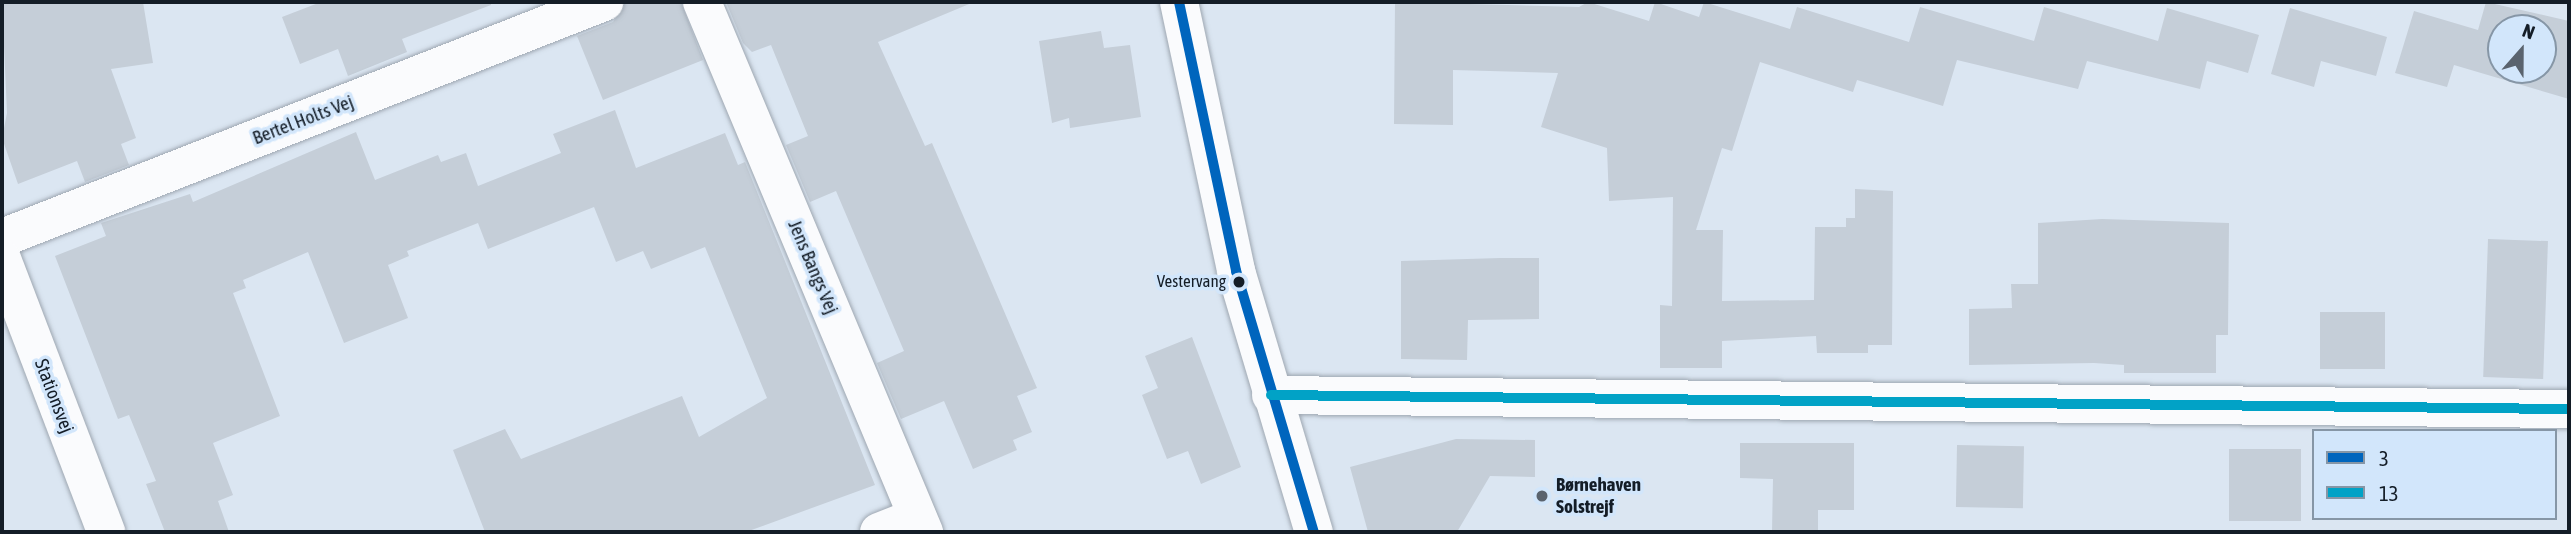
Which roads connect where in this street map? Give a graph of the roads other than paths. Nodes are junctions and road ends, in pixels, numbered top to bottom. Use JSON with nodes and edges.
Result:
{"nodes":[{"id":1,"x":604,"y":2,"type":"edge"},
{"id":2,"x":702,"y":2,"type":"edge"},
{"id":3,"x":1179,"y":2,"type":"edge"},
{"id":4,"x":2,"y":238,"type":"edge"},
{"id":5,"x":2,"y":260,"type":"edge"},
{"id":6,"x":1271,"y":395,"type":"junction"},
{"id":7,"x":2569,"y":409,"type":"edge"},
{"id":8,"x":921,"y":525,"type":"edge"},
{"id":9,"x":106,"y":532,"type":"edge"},
{"id":10,"x":879,"y":532,"type":"edge"},
{"id":11,"x":1314,"y":532,"type":"edge"}],
"edges":[{"from":1,"to":4,"type":"street","name":"Bertel Holts Vej"},
{"from":2,"to":8,"type":"street","name":"Jens Bangs Vej"},
{"from":3,"to":6,"type":"street"},
{"from":5,"to":9,"type":"street","name":"Stationsvej"},
{"from":6,"to":7,"type":"street"},
{"from":6,"to":11,"type":"street"},
{"from":8,"to":10,"type":"street"}]}
